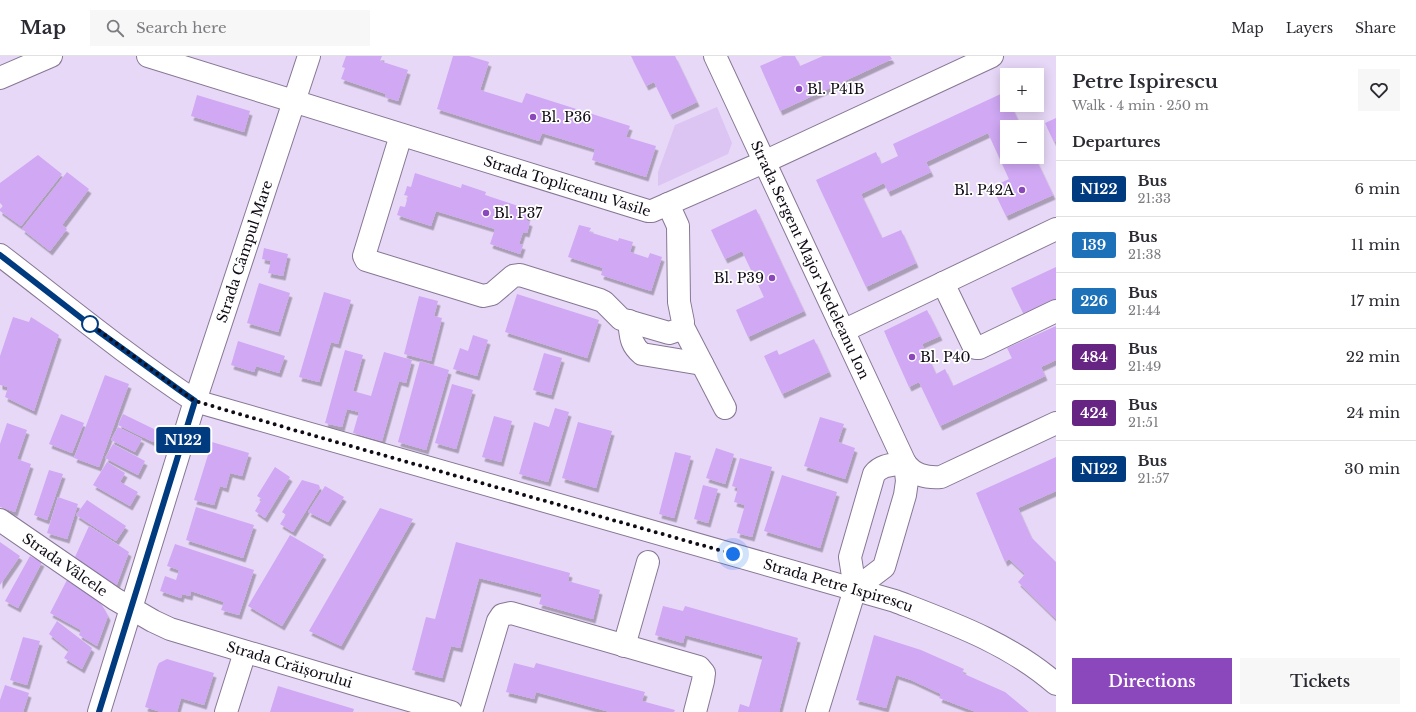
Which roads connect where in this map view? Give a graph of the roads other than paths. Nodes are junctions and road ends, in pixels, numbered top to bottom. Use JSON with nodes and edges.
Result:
{"nodes":[{"id":1,"x":51,"y":56,"type":"edge"},
{"id":2,"x":148,"y":56,"type":"edge"},
{"id":3,"x":300,"y":56,"type":"edge"},
{"id":4,"x":309,"y":56,"type":"edge"},
{"id":5,"x":992,"y":56,"type":"edge"},
{"id":6,"x":719,"y":57,"type":"edge"},
{"id":7,"x":0,"y":78,"type":"edge"},
{"id":8,"x":294,"y":102,"type":"junction"},
{"id":9,"x":401,"y":135,"type":"junction"},
{"id":10,"x":764,"y":162,"type":"junction"},
{"id":11,"x":668,"y":204,"type":"junction"},
{"id":12,"x":1056,"y":229,"type":"edge"},
{"id":13,"x":0,"y":255,"type":"edge"},
{"id":14,"x":943,"y":283,"type":"junction"},
{"id":15,"x":1056,"y":312,"type":"edge"},
{"id":16,"x":629,"y":321,"type":"junction"},
{"id":17,"x":682,"y":325,"type":"junction"},
{"id":18,"x":843,"y":331,"type":"junction"},
{"id":19,"x":702,"y":364,"type":"junction"},
{"id":20,"x":195,"y":401,"type":"junction"},
{"id":21,"x":725,"y":408,"type":"dead end"},
{"id":22,"x":1056,"y":424,"type":"edge"},
{"id":23,"x":905,"y":463,"type":"junction"},
{"id":24,"x":0,"y":520,"type":"edge"},
{"id":25,"x":648,"y":562,"type":"dead end"},
{"id":26,"x":855,"y":589,"type":"junction"},
{"id":27,"x":131,"y":609,"type":"junction"},
{"id":28,"x":624,"y":646,"type":"junction"},
{"id":29,"x":245,"y":652,"type":"junction"},
{"id":30,"x":1056,"y":684,"type":"edge"},
{"id":31,"x":99,"y":712,"type":"edge"},
{"id":32,"x":226,"y":712,"type":"edge"},
{"id":33,"x":451,"y":712,"type":"edge"},
{"id":34,"x":471,"y":712,"type":"edge"},
{"id":35,"x":694,"y":712,"type":"edge"},
{"id":36,"x":817,"y":712,"type":"edge"}],
"edges":[{"from":1,"to":7,"type":"street"},
{"from":2,"to":8,"type":"street","name":"Strada Topliceanu Vasile"},
{"from":3,"to":8,"type":"street","name":"Strada Câmpul Mare"},
{"from":4,"to":8,"type":"street","name":"Strada Câmpul Mare"},
{"from":5,"to":10,"type":"street","name":"Strada Topliceanu Vasile"},
{"from":6,"to":10,"type":"street","name":"Strada Sergent Major Nedeleanu Ion"},
{"from":8,"to":9,"type":"street","name":"Strada Topliceanu Vasile"},
{"from":8,"to":20,"type":"street","name":"Strada Câmpul Mare"},
{"from":9,"to":11,"type":"street","name":"Strada Topliceanu Vasile"},
{"from":9,"to":16,"type":"street"},
{"from":10,"to":11,"type":"street","name":"Strada Topliceanu Vasile"},
{"from":10,"to":18,"type":"street","name":"Strada Sergent Major Nedeleanu Ion"},
{"from":11,"to":17,"type":"street"},
{"from":12,"to":14,"type":"street"},
{"from":13,"to":20,"type":"street","name":"Strada Petre Ispirescu"},
{"from":14,"to":15,"type":"street"},
{"from":14,"to":18,"type":"street"},
{"from":16,"to":17,"type":"street"},
{"from":16,"to":19,"type":"street"},
{"from":17,"to":19,"type":"street"},
{"from":18,"to":23,"type":"street","name":"Strada Sergent Major Nedeleanu Ion"},
{"from":19,"to":21,"type":"street"},
{"from":20,"to":26,"type":"street","name":"Strada Petre Ispirescu"},
{"from":20,"to":27,"type":"street","name":"Strada Câmpul Mare"},
{"from":22,"to":23,"type":"street"},
{"from":23,"to":26,"type":"street"},
{"from":23,"to":26,"type":"street"},
{"from":24,"to":27,"type":"street","name":"Strada Vâlcele"},
{"from":25,"to":28,"type":"street"},
{"from":26,"to":30,"type":"street","name":"Strada Petre Ispirescu"},
{"from":26,"to":36,"type":"street"},
{"from":27,"to":29,"type":"street","name":"Strada Crăișorului"},
{"from":27,"to":31,"type":"street","name":"Strada Câmpul Mare"},
{"from":28,"to":34,"type":"street"},
{"from":28,"to":35,"type":"street"},
{"from":29,"to":32,"type":"street"},
{"from":29,"to":33,"type":"street","name":"Strada Crăișorului"}]}
